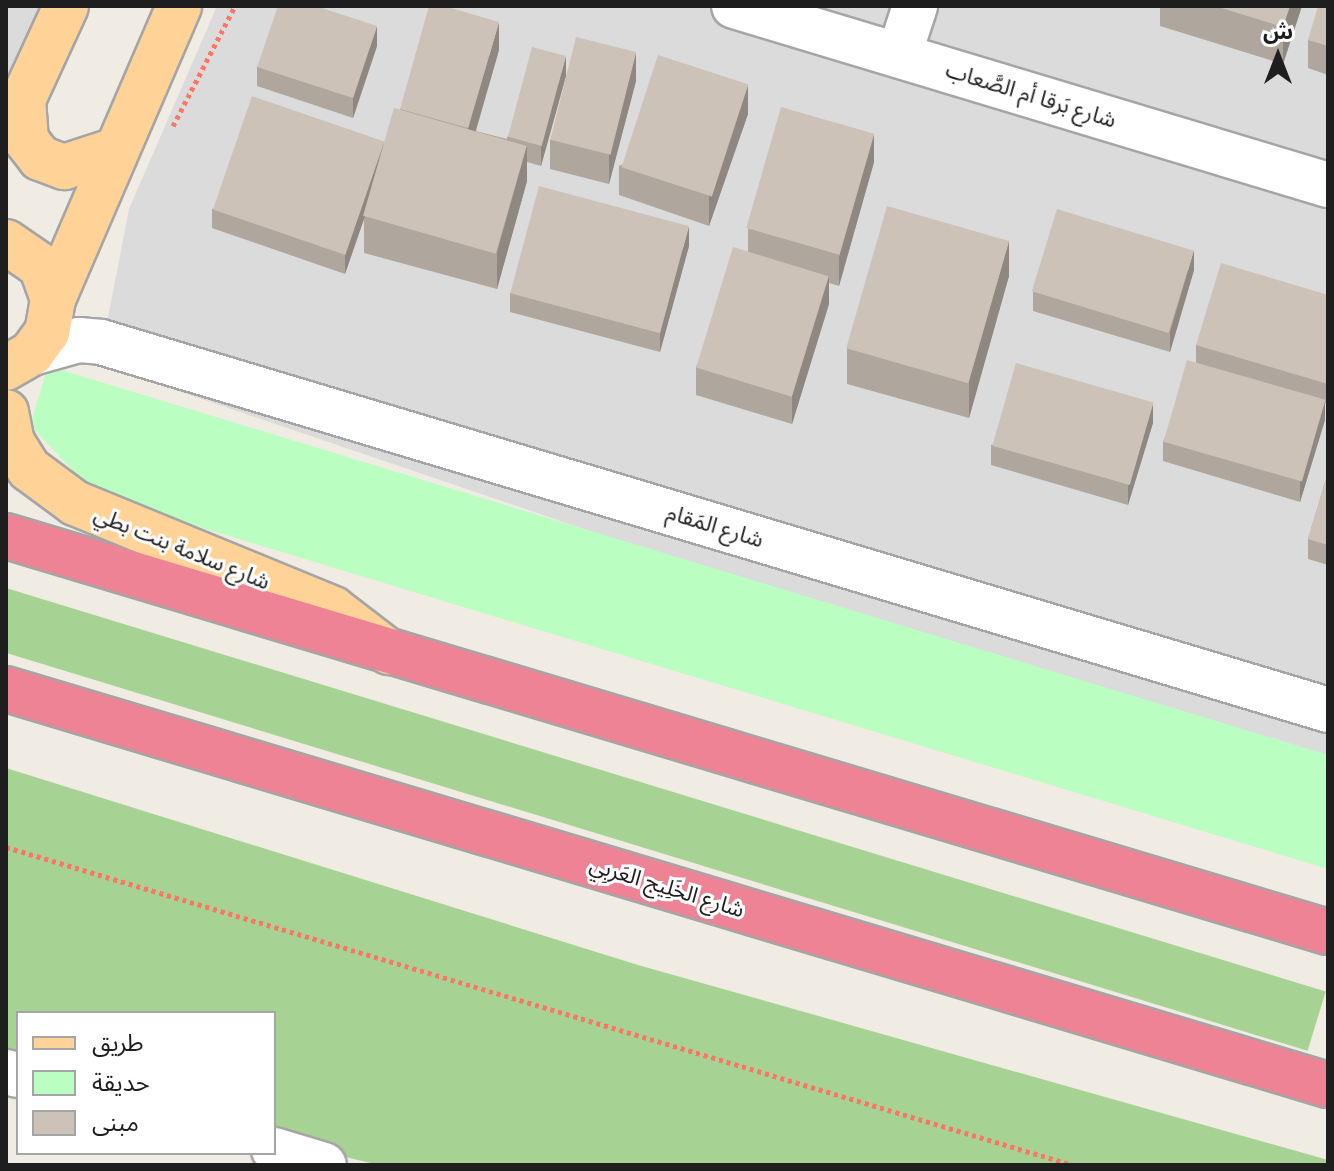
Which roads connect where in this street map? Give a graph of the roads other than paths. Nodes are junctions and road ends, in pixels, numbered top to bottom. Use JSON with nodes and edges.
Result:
{"nodes":[{"id":1,"x":66,"y":6,"type":"edge"},
{"id":2,"x":179,"y":6,"type":"edge"},
{"id":3,"x":915,"y":6,"type":"edge"},
{"id":4,"x":741,"y":7,"type":"edge"},
{"id":5,"x":899,"y":55,"type":"junction"},
{"id":6,"x":14,"y":118,"type":"edge"},
{"id":7,"x":116,"y":150,"type":"junction"},
{"id":8,"x":1328,"y":185,"type":"edge"},
{"id":9,"x":6,"y":242,"type":"edge"},
{"id":10,"x":53,"y":303,"type":"junction"},
{"id":11,"x":101,"y":342,"type":"junction"},
{"id":12,"x":12,"y":369,"type":"edge"},
{"id":13,"x":6,"y":412,"type":"edge"},
{"id":14,"x":6,"y":536,"type":"edge"},
{"id":15,"x":391,"y":653,"type":"junction"},
{"id":16,"x":6,"y":689,"type":"edge"},
{"id":17,"x":1328,"y":710,"type":"edge"},
{"id":18,"x":1328,"y":932,"type":"edge"},
{"id":19,"x":1328,"y":1085,"type":"edge"},
{"id":20,"x":276,"y":1151,"type":"edge"},
{"id":21,"x":324,"y":1165,"type":"edge"}],
"edges":[{"from":1,"to":6,"type":"main road"},
{"from":2,"to":7,"type":"main road"},
{"from":3,"to":5,"type":"street"},
{"from":4,"to":5,"type":"street","name":"شارع بَرقا أم الصَّعاب"},
{"from":5,"to":8,"type":"street","name":"شارع بَرقا أم الصَّعاب"},
{"from":6,"to":7,"type":"main road"},
{"from":7,"to":10,"type":"main road"},
{"from":9,"to":10,"type":"main road"},
{"from":10,"to":11,"type":"street","name":"شارع المَقام"},
{"from":10,"to":12,"type":"main road"},
{"from":11,"to":12,"type":"street","name":"شارع المَقام"},
{"from":11,"to":17,"type":"street","name":"شارع المَقام"},
{"from":13,"to":15,"type":"main road","name":"شارع سلامة بنت بطي"},
{"from":14,"to":15,"type":"highway"},
{"from":15,"to":18,"type":"highway"},
{"from":16,"to":19,"type":"highway","name":"شارع الخَلِيج العَربِي"},
{"from":20,"to":21,"type":"street"}]}
